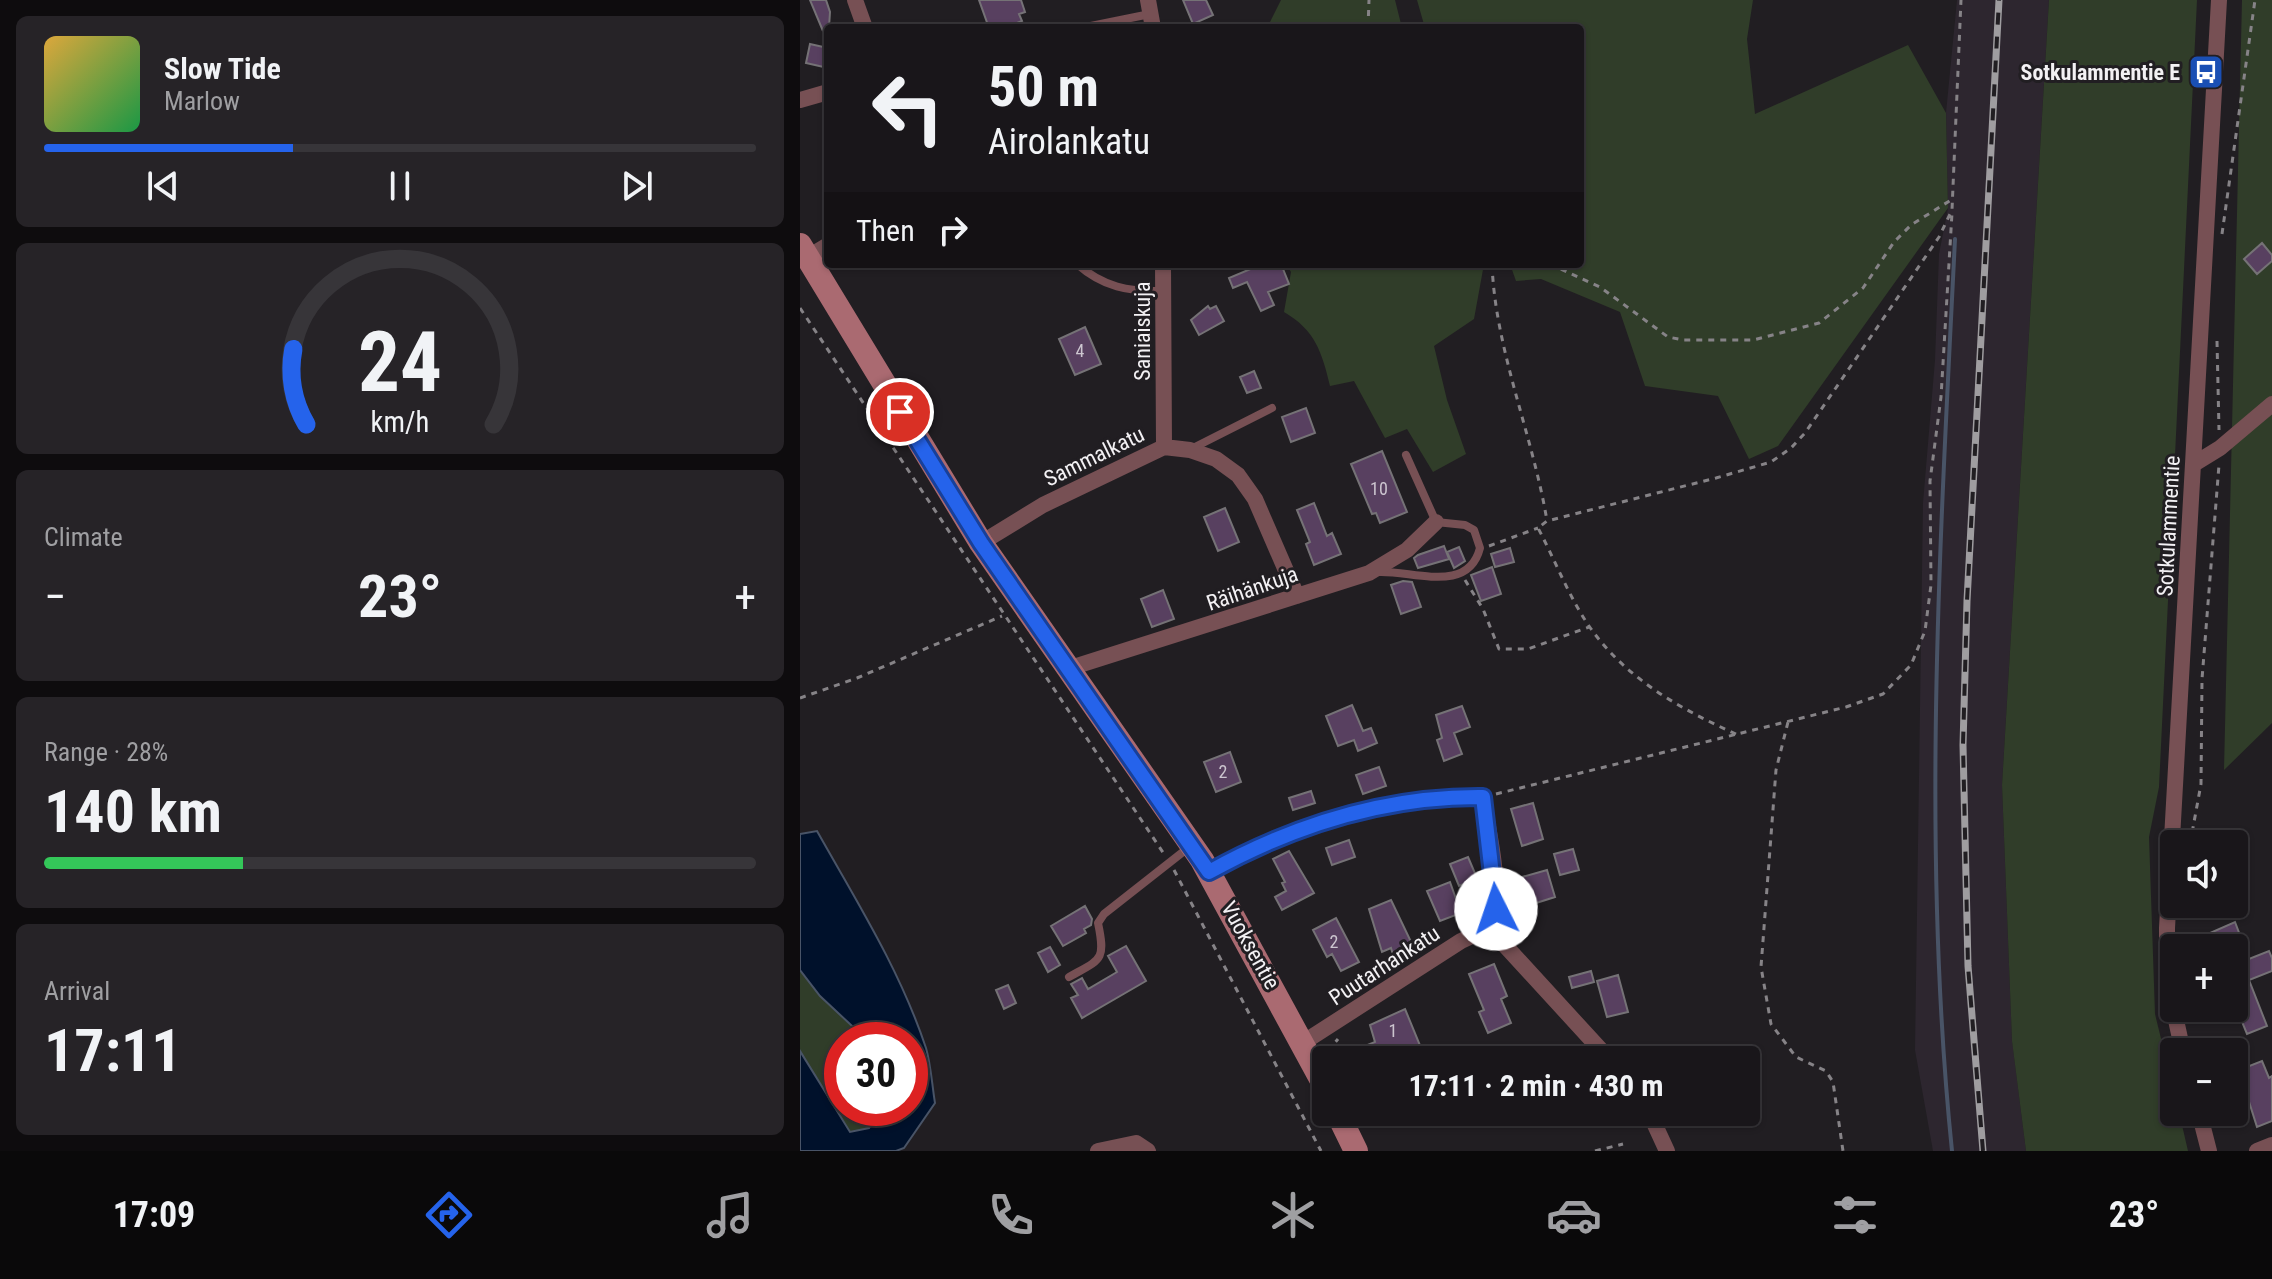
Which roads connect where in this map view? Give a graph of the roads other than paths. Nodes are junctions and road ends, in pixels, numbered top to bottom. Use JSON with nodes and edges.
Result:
{"nodes":[{"id":1,"x":855,"y":0,"type":"edge"},
{"id":2,"x":2219,"y":0,"type":"edge"},
{"id":3,"x":1151,"y":14,"type":"edge"},
{"id":4,"x":864,"y":24,"type":"edge"},
{"id":5,"x":1101,"y":24,"type":"edge"},
{"id":6,"x":824,"y":93,"type":"edge"},
{"id":7,"x":800,"y":100,"type":"edge"},
{"id":8,"x":812,"y":249,"type":"edge"},
{"id":9,"x":1082,"y":268,"type":"edge"},
{"id":10,"x":1163,"y":268,"type":"edge"},
{"id":11,"x":1164,"y":291,"type":"junction"},
{"id":12,"x":2272,"y":404,"type":"edge"},
{"id":13,"x":1272,"y":408,"type":"dead end"},
{"id":14,"x":1164,"y":447,"type":"junction"},
{"id":15,"x":1190,"y":450,"type":"junction"},
{"id":16,"x":1406,"y":455,"type":"dead end"},
{"id":17,"x":2194,"y":464,"type":"junction"},
{"id":18,"x":1436,"y":522,"type":"junction"},
{"id":19,"x":981,"y":543,"type":"junction"},
{"id":20,"x":1369,"y":573,"type":"junction"},
{"id":21,"x":1297,"y":596,"type":"junction"},
{"id":22,"x":1067,"y":669,"type":"junction"},
{"id":23,"x":1192,"y":845,"type":"junction"},
{"id":24,"x":1209,"y":872,"type":"junction"},
{"id":25,"x":1489,"y":928,"type":"junction"},
{"id":26,"x":1069,"y":977,"type":"dead end"},
{"id":27,"x":2179,"y":1038,"type":"edge"},
{"id":28,"x":1304,"y":1042,"type":"junction"},
{"id":29,"x":1597,"y":1046,"type":"edge"},
{"id":30,"x":1312,"y":1059,"type":"edge"},
{"id":31,"x":1344,"y":1126,"type":"edge"},
{"id":32,"x":1655,"y":1126,"type":"edge"},
{"id":33,"x":2203,"y":1126,"type":"edge"},
{"id":34,"x":2272,"y":1145,"type":"edge"},
{"id":35,"x":1098,"y":1151,"type":"edge"},
{"id":36,"x":1148,"y":1151,"type":"edge"},
{"id":37,"x":1356,"y":1151,"type":"edge"},
{"id":38,"x":1667,"y":1151,"type":"edge"},
{"id":39,"x":2209,"y":1151,"type":"edge"},
{"id":40,"x":2257,"y":1151,"type":"edge"}],
"edges":[{"from":1,"to":4,"type":"street"},
{"from":2,"to":17,"type":"street","name":"Sotkulammentie"},
{"from":3,"to":5,"type":"lane"},
{"from":6,"to":7,"type":"street"},
{"from":8,"to":19,"type":"street","name":"Vuoksentie"},
{"from":9,"to":11,"type":"lane"},
{"from":10,"to":11,"type":"street","name":"Saniaiskuja"},
{"from":11,"to":14,"type":"street","name":"Saniaiskuja"},
{"from":12,"to":17,"type":"street"},
{"from":13,"to":15,"type":"lane"},
{"from":14,"to":15,"type":"street","name":"Sammalkatu"},
{"from":14,"to":19,"type":"street","name":"Sammalkatu"},
{"from":15,"to":21,"type":"street","name":"Sammalkatu"},
{"from":16,"to":18,"type":"lane"},
{"from":17,"to":27,"type":"street","name":"Sotkulammentie"},
{"from":18,"to":20,"type":"street","name":"Räihänkuja"},
{"from":18,"to":20,"type":"lane"},
{"from":19,"to":22,"type":"street","name":"Vuoksentie"},
{"from":20,"to":21,"type":"street","name":"Räihänkuja"},
{"from":21,"to":22,"type":"street","name":"Räihänkuja"},
{"from":22,"to":23,"type":"street","name":"Vuoksentie"},
{"from":23,"to":24,"type":"street","name":"Vuoksentie"},
{"from":23,"to":26,"type":"lane"},
{"from":24,"to":25,"type":"street"},
{"from":24,"to":28,"type":"street","name":"Vuoksentie"},
{"from":25,"to":28,"type":"street","name":"Puutarhankatu"},
{"from":25,"to":29,"type":"street"},
{"from":28,"to":30,"type":"street","name":"Vuoksentie"},
{"from":31,"to":37,"type":"street"},
{"from":32,"to":38,"type":"street"},
{"from":33,"to":39,"type":"street"},
{"from":34,"to":40,"type":"street"},
{"from":35,"to":36,"type":"street"}]}
